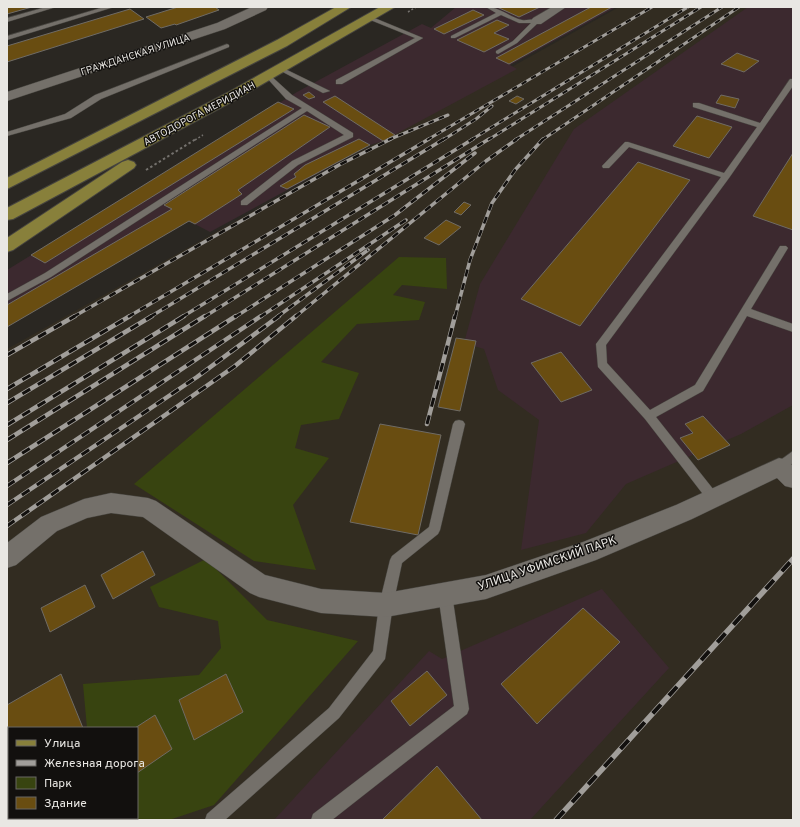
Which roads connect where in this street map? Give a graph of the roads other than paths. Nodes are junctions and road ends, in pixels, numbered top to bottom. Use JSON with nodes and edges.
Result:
{"nodes":[{"id":1,"x":53,"y":7,"type":"edge"},
{"id":2,"x":111,"y":7,"type":"edge"},
{"id":3,"x":262,"y":7,"type":"edge"},
{"id":4,"x":345,"y":7,"type":"edge"},
{"id":5,"x":389,"y":7,"type":"edge"},
{"id":6,"x":489,"y":7,"type":"edge"},
{"id":7,"x":560,"y":7,"type":"edge"},
{"id":8,"x":501,"y":13,"type":"junction"},
{"id":9,"x":370,"y":18,"type":"junction"},
{"id":10,"x":7,"y":20,"type":"edge"},
{"id":11,"x":537,"y":21,"type":"junction"},
{"id":12,"x":453,"y":36,"type":"dead end"},
{"id":13,"x":7,"y":38,"type":"edge"},
{"id":14,"x":227,"y":46,"type":"dead end"},
{"id":15,"x":498,"y":52,"type":"dead end"},
{"id":16,"x":281,"y":69,"type":"junction"},
{"id":17,"x":268,"y":76,"type":"junction"},
{"id":18,"x":793,"y":81,"type":"edge"},
{"id":19,"x":339,"y":82,"type":"dead end"},
{"id":20,"x":326,"y":91,"type":"dead end"},
{"id":21,"x":232,"y":96,"type":"junction"},
{"id":22,"x":7,"y":97,"type":"edge"},
{"id":23,"x":696,"y":106,"type":"dead end"},
{"id":24,"x":307,"y":108,"type":"junction"},
{"id":25,"x":761,"y":126,"type":"junction"},
{"id":26,"x":7,"y":134,"type":"edge"},
{"id":27,"x":606,"y":166,"type":"dead end"},
{"id":28,"x":726,"y":176,"type":"junction"},
{"id":29,"x":7,"y":184,"type":"edge"},
{"id":30,"x":244,"y":203,"type":"dead end"},
{"id":31,"x":7,"y":215,"type":"edge"},
{"id":32,"x":7,"y":246,"type":"edge"},
{"id":33,"x":783,"y":248,"type":"dead end"},
{"id":34,"x":7,"y":298,"type":"edge"},
{"id":35,"x":745,"y":311,"type":"junction"},
{"id":36,"x":793,"y":328,"type":"edge"},
{"id":37,"x":649,"y":416,"type":"junction"},
{"id":38,"x":459,"y":424,"type":"dead end"},
{"id":39,"x":788,"y":467,"type":"edge"},
{"id":40,"x":713,"y":498,"type":"junction"},
{"id":41,"x":7,"y":557,"type":"edge"},
{"id":42,"x":445,"y":594,"type":"junction"},
{"id":43,"x":386,"y":605,"type":"junction"},
{"id":44,"x":213,"y":820,"type":"edge"},
{"id":45,"x":318,"y":820,"type":"edge"}],
"edges":[{"from":1,"to":10,"type":"lane"},
{"from":2,"to":13,"type":"lane"},
{"from":3,"to":22,"type":"street","name":"ГРАЖДАНСКАЯ УЛИЦА"},
{"from":4,"to":29,"type":"main road","name":"АВТОДОРОГА МЕРИДИАН"},
{"from":5,"to":9,"type":"main road","name":"АВТОДОРОГА МЕРИДИАН"},
{"from":6,"to":8,"type":"lane"},
{"from":7,"to":11,"type":"street"},
{"from":8,"to":11,"type":"lane"},
{"from":8,"to":12,"type":"lane"},
{"from":9,"to":16,"type":"main road","name":"АВТОДОРОГА МЕРИДИАН"},
{"from":9,"to":19,"type":"lane"},
{"from":11,"to":15,"type":"lane"},
{"from":14,"to":26,"type":"lane"},
{"from":16,"to":17,"type":"main road","name":"АВТОДОРОГА МЕРИДИАН"},
{"from":16,"to":20,"type":"lane"},
{"from":17,"to":21,"type":"main road","name":"АВТОДОРОГА МЕРИДИАН"},
{"from":17,"to":24,"type":"lane"},
{"from":18,"to":25,"type":"lane"},
{"from":21,"to":31,"type":"main road","name":"АВТОДОРОГА МЕРИДИАН"},
{"from":21,"to":32,"type":"main road"},
{"from":23,"to":25,"type":"lane"},
{"from":24,"to":30,"type":"lane"},
{"from":24,"to":34,"type":"lane"},
{"from":25,"to":28,"type":"lane"},
{"from":27,"to":28,"type":"lane"},
{"from":28,"to":37,"type":"lane"},
{"from":33,"to":35,"type":"lane"},
{"from":35,"to":36,"type":"lane"},
{"from":35,"to":37,"type":"lane"},
{"from":37,"to":40,"type":"lane"},
{"from":38,"to":43,"type":"lane"},
{"from":39,"to":40,"type":"street","name":"УЛИЦА УФИМСКИЙ ПАРК"},
{"from":40,"to":42,"type":"street","name":"УЛИЦА УФИМСКИЙ ПАРК"},
{"from":41,"to":43,"type":"street","name":"УЛИЦА УФИМСКИЙ ПАРК"},
{"from":42,"to":43,"type":"street","name":"УЛИЦА УФИМСКИЙ ПАРК"},
{"from":42,"to":45,"type":"lane"},
{"from":43,"to":44,"type":"lane"}]}
